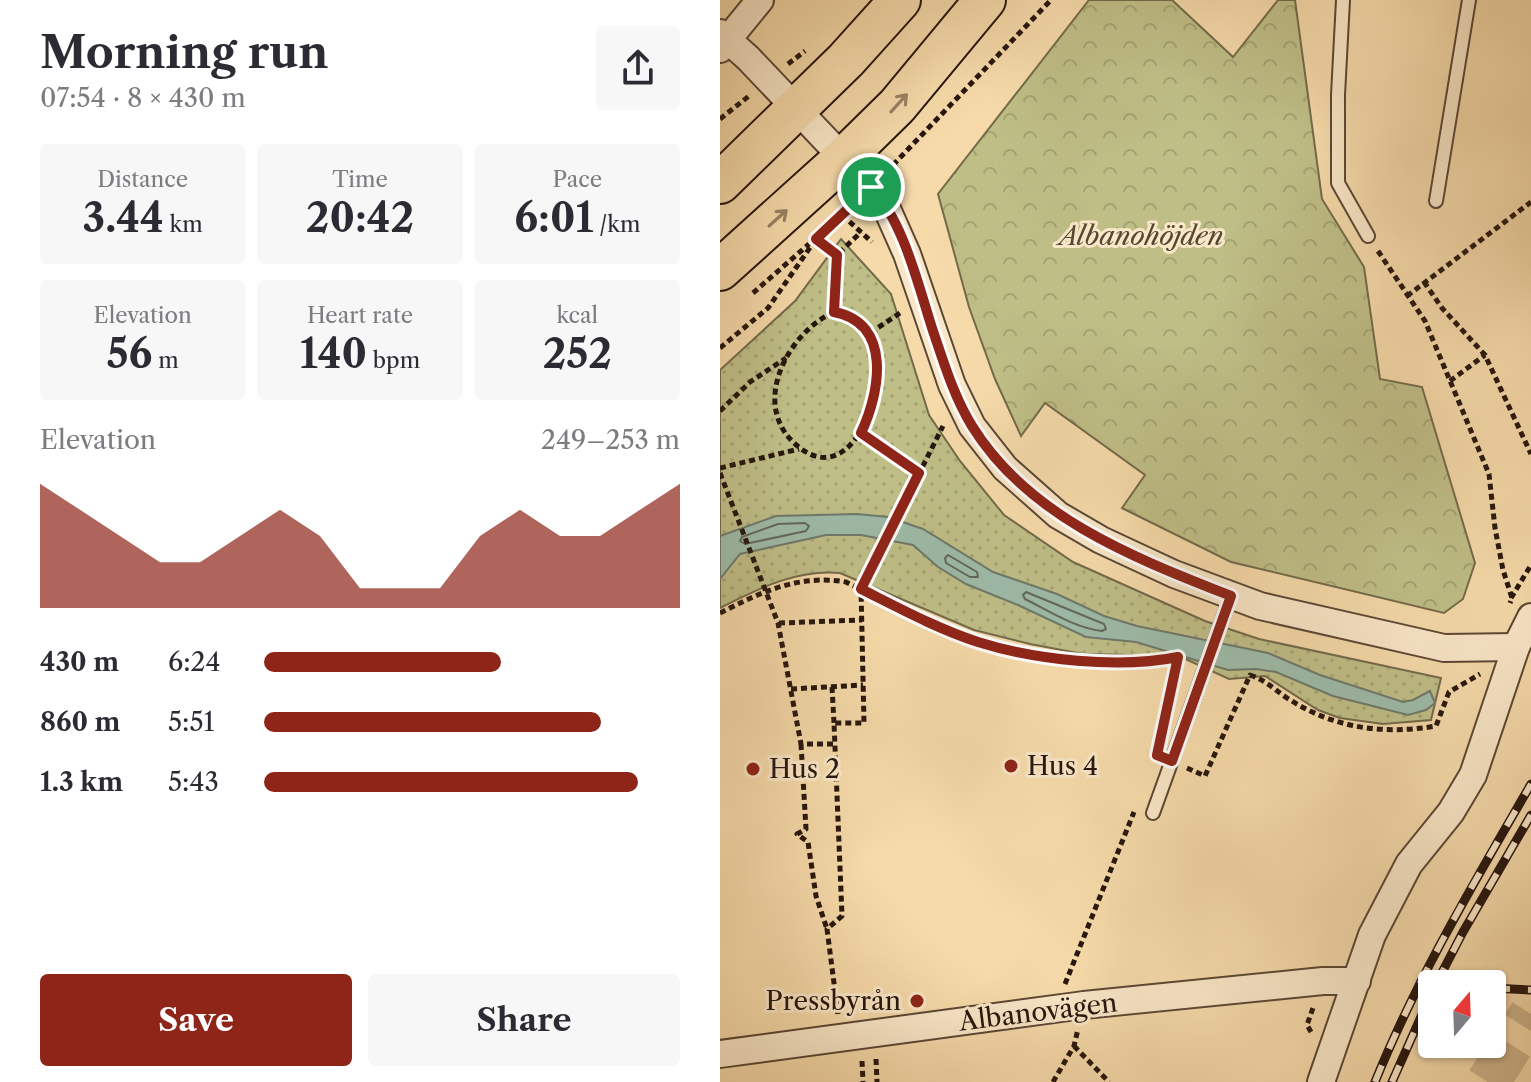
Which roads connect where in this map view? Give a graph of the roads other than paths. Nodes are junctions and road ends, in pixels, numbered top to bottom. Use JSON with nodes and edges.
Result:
{"nodes":[{"id":1,"x":760,"y":0,"type":"edge"},
{"id":2,"x":900,"y":0,"type":"edge"},
{"id":3,"x":985,"y":0,"type":"edge"},
{"id":4,"x":1343,"y":0,"type":"edge"},
{"id":5,"x":1469,"y":0,"type":"edge"},
{"id":6,"x":723,"y":40,"type":"edge"},
{"id":7,"x":797,"y":109,"type":"junction"},
{"id":8,"x":844,"y":158,"type":"junction"},
{"id":9,"x":720,"y":183,"type":"edge"},
{"id":10,"x":1436,"y":201,"type":"dead end"},
{"id":11,"x":1368,"y":236,"type":"road end"},
{"id":12,"x":720,"y":270,"type":"edge"},
{"id":13,"x":1231,"y":596,"type":"junction"},
{"id":14,"x":1531,"y":617,"type":"edge"},
{"id":15,"x":1516,"y":647,"type":"junction"},
{"id":16,"x":1153,"y":813,"type":"dead end"},
{"id":17,"x":1357,"y":981,"type":"junction"},
{"id":18,"x":720,"y":1054,"type":"edge"},
{"id":19,"x":1321,"y":1082,"type":"edge"}],
"edges":[{"from":1,"to":6,"type":"street"},
{"from":2,"to":7,"type":"main road"},
{"from":8,"to":3,"type":"main road","one_way":true},
{"from":4,"to":11,"type":"lane"},
{"from":5,"to":10,"type":"lane"},
{"from":6,"to":7,"type":"street"},
{"from":7,"to":8,"type":"street"},
{"from":7,"to":9,"type":"main road"},
{"from":12,"to":8,"type":"main road","one_way":true},
{"from":8,"to":13,"type":"street"},
{"from":13,"to":15,"type":"street"},
{"from":13,"to":16,"type":"lane"},
{"from":14,"to":15,"type":"street"},
{"from":15,"to":17,"type":"street"},
{"from":17,"to":18,"type":"street","name":"Albanovägen"},
{"from":17,"to":19,"type":"street"}]}
